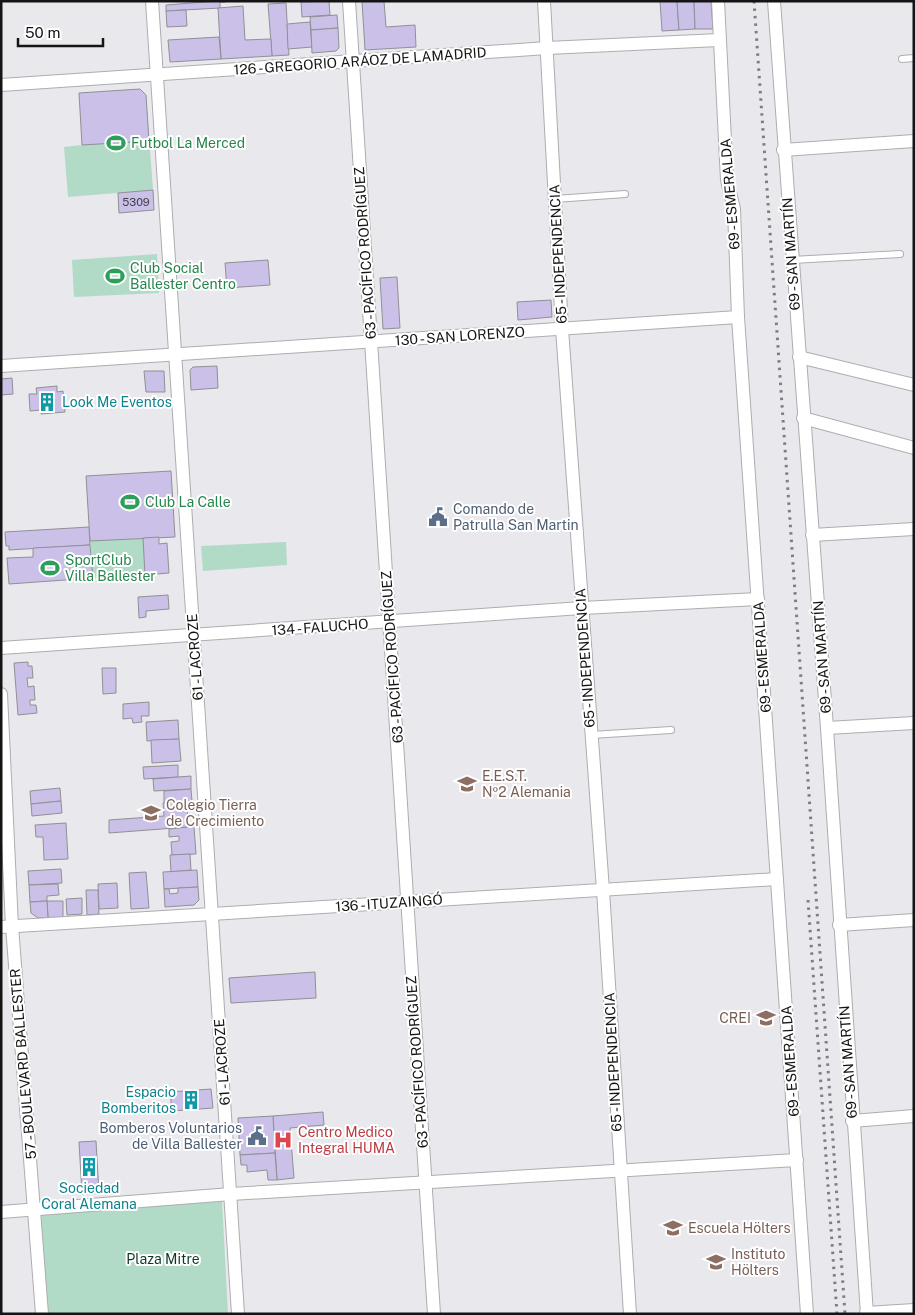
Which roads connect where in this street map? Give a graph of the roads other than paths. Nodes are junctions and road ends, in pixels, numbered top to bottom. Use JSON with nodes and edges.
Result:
{"nodes":[{"id":1,"x":152,"y":1,"type":"edge"},
{"id":2,"x":349,"y":1,"type":"edge"},
{"id":3,"x":544,"y":1,"type":"edge"},
{"id":4,"x":718,"y":1,"type":"edge"},
{"id":5,"x":723,"y":1,"type":"edge"},
{"id":6,"x":774,"y":1,"type":"edge"},
{"id":7,"x":719,"y":40,"type":"junction"},
{"id":8,"x":547,"y":48,"type":"junction"},
{"id":9,"x":914,"y":58,"type":"edge"},
{"id":10,"x":902,"y":59,"type":"dead end"},
{"id":11,"x":353,"y":62,"type":"junction"},
{"id":12,"x":156,"y":76,"type":"junction"},
{"id":13,"x":1,"y":85,"type":"edge"},
{"id":14,"x":914,"y":141,"type":"edge"},
{"id":15,"x":783,"y":150,"type":"junction"},
{"id":16,"x":625,"y":194,"type":"dead end"},
{"id":17,"x":555,"y":199,"type":"junction"},
{"id":18,"x":734,"y":209,"type":"junction"},
{"id":19,"x":900,"y":254,"type":"dead end"},
{"id":20,"x":792,"y":260,"type":"junction"},
{"id":21,"x":738,"y":317,"type":"junction"},
{"id":22,"x":562,"y":329,"type":"junction"},
{"id":23,"x":371,"y":343,"type":"junction"},
{"id":24,"x":176,"y":355,"type":"junction"},
{"id":25,"x":799,"y":357,"type":"junction"},
{"id":26,"x":1,"y":366,"type":"edge"},
{"id":27,"x":914,"y":385,"type":"edge"},
{"id":28,"x":803,"y":418,"type":"junction"},
{"id":29,"x":914,"y":448,"type":"edge"},
{"id":30,"x":914,"y":529,"type":"edge"},
{"id":31,"x":812,"y":535,"type":"junction"},
{"id":32,"x":758,"y":598,"type":"junction"},
{"id":33,"x":582,"y":608,"type":"junction"},
{"id":34,"x":390,"y":623,"type":"junction"},
{"id":35,"x":194,"y":636,"type":"junction"},
{"id":36,"x":1,"y":648,"type":"edge"},
{"id":37,"x":1,"y":694,"type":"edge"},
{"id":38,"x":914,"y":723,"type":"edge"},
{"id":39,"x":827,"y":728,"type":"junction"},
{"id":40,"x":671,"y":730,"type":"dead end"},
{"id":41,"x":590,"y":736,"type":"junction"},
{"id":42,"x":777,"y":879,"type":"junction"},
{"id":43,"x":603,"y":890,"type":"junction"},
{"id":44,"x":406,"y":901,"type":"junction"},
{"id":45,"x":212,"y":914,"type":"junction"},
{"id":46,"x":914,"y":920,"type":"edge"},
{"id":47,"x":839,"y":925,"type":"junction"},
{"id":48,"x":7,"y":926,"type":"edge"},
{"id":49,"x":914,"y":1116,"type":"edge"},
{"id":50,"x":852,"y":1121,"type":"junction"},
{"id":51,"x":797,"y":1160,"type":"junction"},
{"id":52,"x":619,"y":1171,"type":"junction"},
{"id":53,"x":426,"y":1183,"type":"junction"},
{"id":54,"x":230,"y":1194,"type":"junction"},
{"id":55,"x":35,"y":1209,"type":"junction"},
{"id":56,"x":1,"y":1212,"type":"edge"},
{"id":57,"x":914,"y":1310,"type":"edge"},
{"id":58,"x":42,"y":1314,"type":"edge"},
{"id":59,"x":238,"y":1314,"type":"edge"},
{"id":60,"x":434,"y":1314,"type":"edge"},
{"id":61,"x":630,"y":1314,"type":"edge"},
{"id":62,"x":807,"y":1314,"type":"edge"},
{"id":63,"x":866,"y":1314,"type":"edge"}],
"edges":[{"from":1,"to":12,"type":"street","name":"61 - LACROZE"},
{"from":2,"to":11,"type":"street","name":"63 - PACÍFICO RODRÍGUEZ"},
{"from":3,"to":8,"type":"street","name":"65 - INDEPENDENCIA"},
{"from":4,"to":7,"type":"street","name":"69 - ESMERALDA"},
{"from":5,"to":18,"type":"street"},
{"from":6,"to":15,"type":"street","name":"69 - SAN MARTÍN"},
{"from":7,"to":8,"type":"street","name":"126 - GREGORIO ARÁOZ DE LAMADRID"},
{"from":7,"to":18,"type":"street","name":"69 - ESMERALDA"},
{"from":8,"to":11,"type":"street","name":"126 - GREGORIO ARÁOZ DE LAMADRID"},
{"from":8,"to":17,"type":"street","name":"65 - INDEPENDENCIA"},
{"from":9,"to":10,"type":"lane"},
{"from":11,"to":12,"type":"street","name":"126 - GREGORIO ARÁOZ DE LAMADRID"},
{"from":11,"to":23,"type":"street","name":"63 - PACÍFICO RODRÍGUEZ"},
{"from":12,"to":13,"type":"street","name":"126 - GREGORIO ARÁOZ DE LAMADRID"},
{"from":12,"to":24,"type":"street","name":"61 - LACROZE"},
{"from":14,"to":15,"type":"street"},
{"from":15,"to":20,"type":"street","name":"69 - SAN MARTÍN"},
{"from":16,"to":17,"type":"lane"},
{"from":17,"to":22,"type":"street","name":"65 - INDEPENDENCIA"},
{"from":18,"to":21,"type":"street","name":"69 - ESMERALDA"},
{"from":19,"to":20,"type":"lane"},
{"from":20,"to":25,"type":"street","name":"69 - SAN MARTÍN"},
{"from":21,"to":22,"type":"street","name":"130 - SAN LORENZO"},
{"from":21,"to":32,"type":"street","name":"69 - ESMERALDA"},
{"from":22,"to":23,"type":"street","name":"130 - SAN LORENZO"},
{"from":22,"to":33,"type":"street","name":"65 - INDEPENDENCIA"},
{"from":23,"to":24,"type":"street","name":"130 - SAN LORENZO"},
{"from":23,"to":34,"type":"street","name":"63 - PACÍFICO RODRÍGUEZ"},
{"from":24,"to":26,"type":"street","name":"130 - SAN LORENZO"},
{"from":24,"to":35,"type":"street","name":"61 - LACROZE"},
{"from":25,"to":27,"type":"street"},
{"from":25,"to":28,"type":"street","name":"69 - SAN MARTÍN"},
{"from":28,"to":29,"type":"street"},
{"from":28,"to":31,"type":"street","name":"69 - SAN MARTÍN"},
{"from":30,"to":31,"type":"street"},
{"from":31,"to":39,"type":"street","name":"69 - SAN MARTÍN"},
{"from":32,"to":33,"type":"street","name":"134 - FALUCHO"},
{"from":32,"to":42,"type":"street","name":"69 - ESMERALDA"},
{"from":33,"to":34,"type":"street","name":"134 - FALUCHO"},
{"from":33,"to":41,"type":"street","name":"65 - INDEPENDENCIA"},
{"from":34,"to":35,"type":"street","name":"134 - FALUCHO"},
{"from":34,"to":44,"type":"street","name":"63 - PACÍFICO RODRÍGUEZ"},
{"from":35,"to":36,"type":"street","name":"134 - FALUCHO"},
{"from":35,"to":45,"type":"street","name":"61 - LACROZE"},
{"from":37,"to":48,"type":"street","name":"57 - BOULEVARD BALLESTER"},
{"from":38,"to":39,"type":"street"},
{"from":39,"to":47,"type":"street","name":"69 - SAN MARTÍN"},
{"from":40,"to":41,"type":"lane"},
{"from":41,"to":43,"type":"street","name":"65 - INDEPENDENCIA"},
{"from":42,"to":43,"type":"street","name":"136 - ITUZAINGÓ"},
{"from":42,"to":51,"type":"street","name":"69 - ESMERALDA"},
{"from":43,"to":44,"type":"street","name":"136 - ITUZAINGÓ"},
{"from":43,"to":52,"type":"street","name":"65 - INDEPENDENCIA"},
{"from":44,"to":45,"type":"street","name":"136 - ITUZAINGÓ"},
{"from":44,"to":53,"type":"street","name":"63 - PACÍFICO RODRÍGUEZ"},
{"from":45,"to":48,"type":"street","name":"136 - ITUZAINGÓ"},
{"from":45,"to":54,"type":"street","name":"61 - LACROZE"},
{"from":46,"to":47,"type":"street"},
{"from":47,"to":50,"type":"street","name":"69 - SAN MARTÍN"},
{"from":48,"to":55,"type":"street","name":"57 - BOULEVARD BALLESTER"},
{"from":49,"to":50,"type":"street"},
{"from":50,"to":63,"type":"street","name":"69 - SAN MARTÍN"},
{"from":51,"to":52,"type":"street"},
{"from":51,"to":62,"type":"street","name":"69 - ESMERALDA"},
{"from":52,"to":53,"type":"street"},
{"from":52,"to":61,"type":"street","name":"65 - INDEPENDENCIA"},
{"from":53,"to":54,"type":"street"},
{"from":53,"to":60,"type":"street","name":"63 - PACÍFICO RODRÍGUEZ"},
{"from":54,"to":55,"type":"street"},
{"from":54,"to":59,"type":"street","name":"61 - LACROZE"},
{"from":55,"to":56,"type":"street"},
{"from":55,"to":58,"type":"street","name":"57 - BOULEVARD BALLESTER"},
{"from":57,"to":63,"type":"street"}]}
